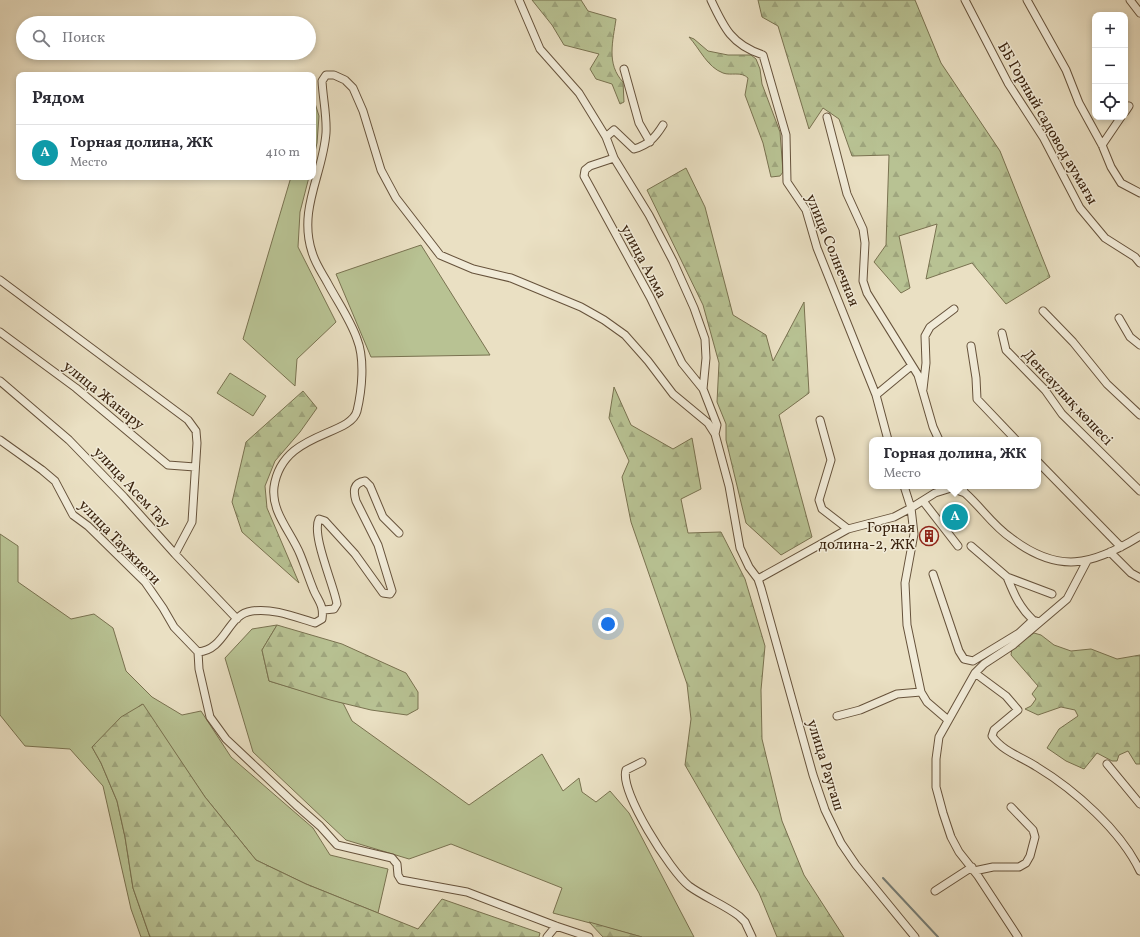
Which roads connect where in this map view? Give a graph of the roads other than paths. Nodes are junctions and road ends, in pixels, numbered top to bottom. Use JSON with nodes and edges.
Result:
{"nodes":[{"id":1,"x":519,"y":0,"type":"edge"},
{"id":2,"x":711,"y":0,"type":"edge"},
{"id":3,"x":965,"y":0,"type":"edge"},
{"id":4,"x":1027,"y":0,"type":"edge"},
{"id":5,"x":1130,"y":0,"type":"edge"},
{"id":6,"x":1140,"y":13,"type":"edge"},
{"id":7,"x":624,"y":69,"type":"dead end"},
{"id":8,"x":827,"y":117,"type":"dead end"},
{"id":9,"x":1119,"y":120,"type":"edge"},
{"id":10,"x":663,"y":125,"type":"dead end"},
{"id":11,"x":606,"y":137,"type":"junction"},
{"id":12,"x":650,"y":142,"type":"junction"},
{"id":13,"x":1102,"y":145,"type":"junction"},
{"id":14,"x":614,"y":158,"type":"junction"},
{"id":15,"x":316,"y":178,"type":"edge"},
{"id":16,"x":316,"y":180,"type":"edge"},
{"id":17,"x":1140,"y":193,"type":"edge"},
{"id":18,"x":1140,"y":262,"type":"edge"},
{"id":19,"x":0,"y":280,"type":"edge"},
{"id":20,"x":954,"y":309,"type":"dead end"},
{"id":21,"x":1043,"y":311,"type":"dead end"},
{"id":22,"x":1119,"y":318,"type":"dead end"},
{"id":23,"x":0,"y":332,"type":"edge"},
{"id":24,"x":1002,"y":333,"type":"dead end"},
{"id":25,"x":971,"y":346,"type":"dead end"},
{"id":26,"x":1140,"y":346,"type":"edge"},
{"id":27,"x":911,"y":366,"type":"junction"},
{"id":28,"x":0,"y":381,"type":"edge"},
{"id":29,"x":702,"y":389,"type":"junction"},
{"id":30,"x":923,"y":393,"type":"junction"},
{"id":31,"x":876,"y":394,"type":"junction"},
{"id":32,"x":1140,"y":415,"type":"edge"},
{"id":33,"x":820,"y":420,"type":"dead end"},
{"id":34,"x":715,"y":434,"type":"junction"},
{"id":35,"x":887,"y":437,"type":"edge"},
{"id":36,"x":938,"y":437,"type":"edge"},
{"id":37,"x":1013,"y":437,"type":"edge"},
{"id":38,"x":0,"y":440,"type":"edge"},
{"id":39,"x":1041,"y":465,"type":"edge"},
{"id":40,"x":195,"y":467,"type":"junction"},
{"id":41,"x":905,"y":489,"type":"edge"},
{"id":42,"x":948,"y":489,"type":"edge"},
{"id":43,"x":954,"y":489,"type":"edge"},
{"id":44,"x":963,"y":489,"type":"edge"},
{"id":45,"x":1140,"y":491,"type":"edge"},
{"id":46,"x":965,"y":493,"type":"junction"},
{"id":47,"x":923,"y":501,"type":"junction"},
{"id":48,"x":911,"y":508,"type":"junction"},
{"id":49,"x":848,"y":529,"type":"junction"},
{"id":50,"x":399,"y":533,"type":"dead end"},
{"id":51,"x":1140,"y":536,"type":"edge"},
{"id":52,"x":958,"y":546,"type":"dead end"},
{"id":53,"x":971,"y":546,"type":"dead end"},
{"id":54,"x":1121,"y":547,"type":"junction"},
{"id":55,"x":1110,"y":552,"type":"junction"},
{"id":56,"x":175,"y":554,"type":"junction"},
{"id":57,"x":1087,"y":561,"type":"junction"},
{"id":58,"x":932,"y":574,"type":"dead end"},
{"id":59,"x":1007,"y":577,"type":"junction"},
{"id":60,"x":1140,"y":578,"type":"edge"},
{"id":61,"x":758,"y":579,"type":"junction"},
{"id":62,"x":1052,"y":594,"type":"dead end"},
{"id":63,"x":324,"y":610,"type":"junction"},
{"id":64,"x":237,"y":619,"type":"junction"},
{"id":65,"x":1036,"y":621,"type":"junction"},
{"id":66,"x":198,"y":652,"type":"junction"},
{"id":67,"x":975,"y":672,"type":"junction"},
{"id":68,"x":921,"y":692,"type":"junction"},
{"id":69,"x":837,"y":716,"type":"dead end"},
{"id":70,"x":948,"y":720,"type":"junction"},
{"id":71,"x":642,"y":762,"type":"dead end"},
{"id":72,"x":1107,"y":764,"type":"dead end"},
{"id":73,"x":1140,"y":804,"type":"edge"},
{"id":74,"x":1011,"y":808,"type":"dead end"},
{"id":75,"x":973,"y":869,"type":"junction"},
{"id":76,"x":1140,"y":872,"type":"edge"},
{"id":77,"x":935,"y":891,"type":"dead end"},
{"id":78,"x":556,"y":926,"type":"junction"},
{"id":79,"x":547,"y":937,"type":"edge"},
{"id":80,"x":589,"y":937,"type":"edge"},
{"id":81,"x":752,"y":937,"type":"edge"},
{"id":82,"x":914,"y":937,"type":"edge"},
{"id":83,"x":1018,"y":937,"type":"edge"}],
"edges":[{"from":1,"to":11,"type":"street"},
{"from":2,"to":31,"type":"street","name":"улица Солнечная"},
{"from":3,"to":18,"type":"street","name":"ББ Горный садовод аумағы"},
{"from":4,"to":13,"type":"street"},
{"from":5,"to":6,"type":"street"},
{"from":7,"to":12,"type":"street"},
{"from":8,"to":27,"type":"street"},
{"from":9,"to":13,"type":"street"},
{"from":10,"to":12,"type":"street"},
{"from":11,"to":12,"type":"street"},
{"from":11,"to":14,"type":"street"},
{"from":13,"to":17,"type":"street"},
{"from":14,"to":29,"type":"street"},
{"from":14,"to":29,"type":"street","name":"улица Алма"},
{"from":15,"to":34,"type":"street"},
{"from":16,"to":63,"type":"street"},
{"from":19,"to":40,"type":"street"},
{"from":20,"to":30,"type":"street"},
{"from":21,"to":32,"type":"street"},
{"from":22,"to":26,"type":"street"},
{"from":23,"to":40,"type":"street","name":"улица Жанару"},
{"from":24,"to":45,"type":"street","name":"Денсаулық көшесі"},
{"from":25,"to":37,"type":"street"},
{"from":27,"to":30,"type":"street"},
{"from":27,"to":31,"type":"street"},
{"from":28,"to":56,"type":"street","name":"улица Асем Тау"},
{"from":29,"to":34,"type":"street","name":"улица Раугаш"},
{"from":30,"to":36,"type":"street"},
{"from":31,"to":35,"type":"street","name":"улица Солнечная"},
{"from":33,"to":49,"type":"street"},
{"from":34,"to":61,"type":"street","name":"улица Раугаш"},
{"from":38,"to":66,"type":"street","name":"улица Таужиеги"},
{"from":39,"to":54,"type":"street"},
{"from":40,"to":56,"type":"street"},
{"from":41,"to":48,"type":"street"},
{"from":42,"to":47,"type":"street"},
{"from":43,"to":46,"type":"street"},
{"from":44,"to":46,"type":"street"},
{"from":46,"to":57,"type":"street"},
{"from":47,"to":48,"type":"street"},
{"from":47,"to":52,"type":"street"},
{"from":48,"to":49,"type":"street"},
{"from":48,"to":68,"type":"street"},
{"from":49,"to":61,"type":"street"},
{"from":50,"to":63,"type":"street"},
{"from":51,"to":54,"type":"street"},
{"from":53,"to":59,"type":"street"},
{"from":54,"to":55,"type":"street"},
{"from":55,"to":57,"type":"street"},
{"from":55,"to":60,"type":"street"},
{"from":56,"to":64,"type":"street","name":"улица Асем Тау"},
{"from":57,"to":65,"type":"street"},
{"from":58,"to":65,"type":"street"},
{"from":59,"to":62,"type":"street"},
{"from":59,"to":65,"type":"street"},
{"from":61,"to":82,"type":"street","name":"улица Раугаш"},
{"from":63,"to":64,"type":"street"},
{"from":64,"to":66,"type":"street"},
{"from":65,"to":67,"type":"street"},
{"from":66,"to":78,"type":"street"},
{"from":67,"to":70,"type":"street"},
{"from":67,"to":76,"type":"street"},
{"from":68,"to":69,"type":"street"},
{"from":68,"to":70,"type":"street"},
{"from":70,"to":75,"type":"street"},
{"from":71,"to":81,"type":"street"},
{"from":72,"to":73,"type":"street"},
{"from":74,"to":75,"type":"street"},
{"from":75,"to":77,"type":"street"},
{"from":75,"to":83,"type":"street"},
{"from":78,"to":79,"type":"street"},
{"from":78,"to":80,"type":"street"}]}
